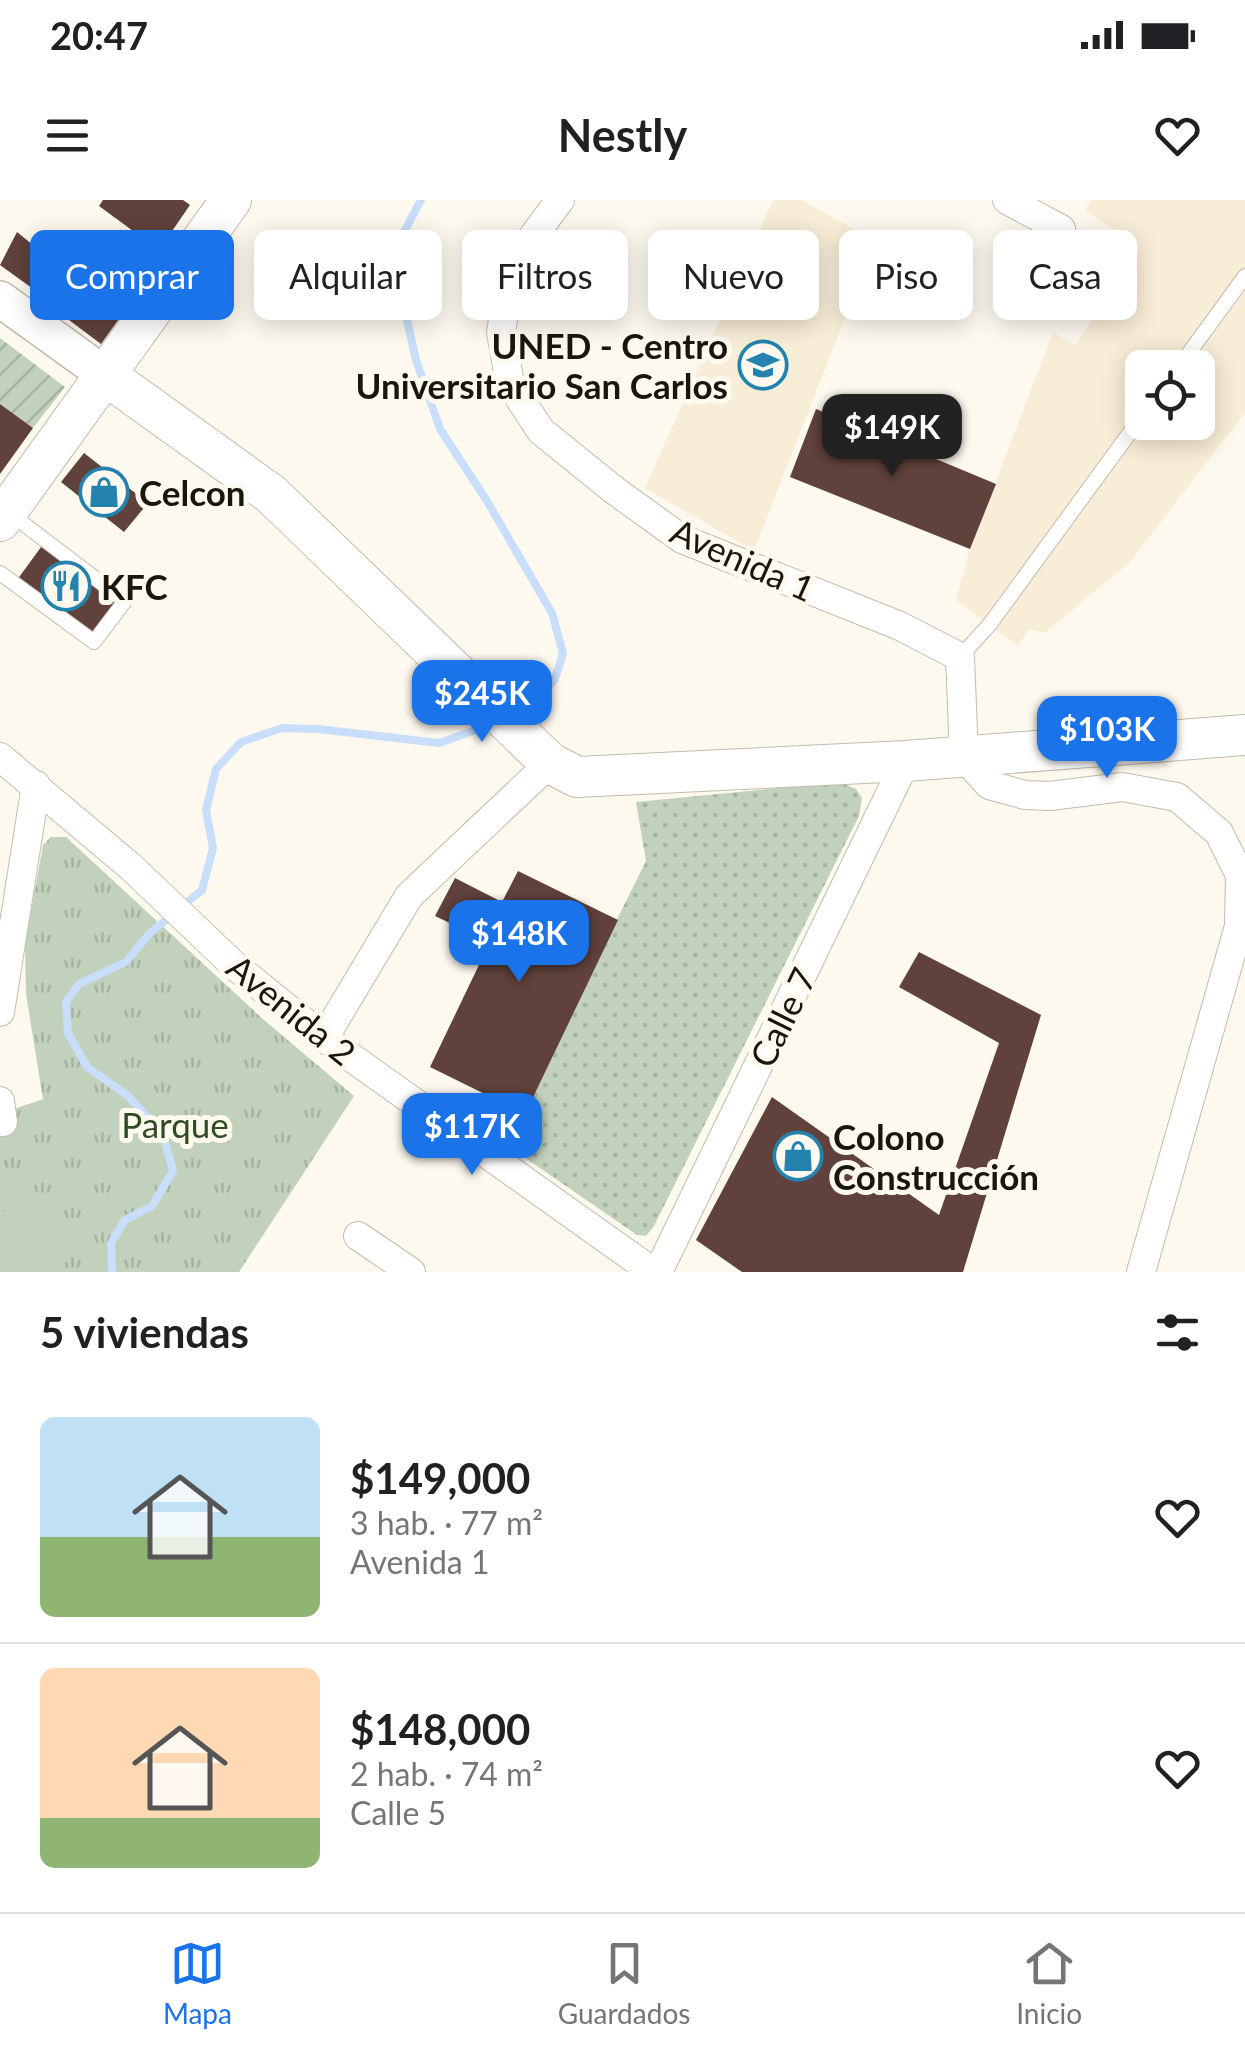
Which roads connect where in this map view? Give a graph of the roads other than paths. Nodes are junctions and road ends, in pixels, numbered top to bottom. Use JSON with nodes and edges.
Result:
{"nodes":[{"id":1,"x":231,"y":200,"type":"edge"},
{"id":2,"x":560,"y":200,"type":"edge"},
{"id":3,"x":1006,"y":200,"type":"edge"},
{"id":4,"x":1061,"y":229,"type":"dead end"},
{"id":5,"x":1245,"y":276,"type":"edge"},
{"id":6,"x":0,"y":299,"type":"edge"},
{"id":7,"x":1191,"y":350,"type":"edge"},
{"id":8,"x":104,"y":374,"type":"junction"},
{"id":9,"x":1125,"y":439,"type":"edge"},
{"id":10,"x":4,"y":516,"type":"edge"},
{"id":11,"x":0,"y":573,"type":"edge"},
{"id":12,"x":960,"y":657,"type":"junction"},
{"id":13,"x":1245,"y":735,"type":"edge"},
{"id":14,"x":540,"y":752,"type":"junction"},
{"id":15,"x":0,"y":757,"type":"edge"},
{"id":16,"x":964,"y":757,"type":"junction"},
{"id":17,"x":906,"y":761,"type":"junction"},
{"id":18,"x":36,"y":784,"type":"junction"},
{"id":19,"x":0,"y":1012,"type":"edge"},
{"id":20,"x":324,"y":1038,"type":"junction"},
{"id":21,"x":358,"y":1236,"type":"dead end"},
{"id":22,"x":411,"y":1272,"type":"edge"},
{"id":23,"x":656,"y":1272,"type":"edge"},
{"id":24,"x":1142,"y":1272,"type":"edge"}],
"edges":[{"from":1,"to":8,"type":"main road"},
{"from":2,"to":12,"type":"street","name":"Avenida 1"},
{"from":3,"to":4,"type":"street"},
{"from":5,"to":7,"type":"lane"},
{"from":6,"to":8,"type":"street"},
{"from":8,"to":10,"type":"main road"},
{"from":8,"to":14,"type":"main road"},
{"from":9,"to":12,"type":"lane"},
{"from":10,"to":11,"type":"lane"},
{"from":12,"to":16,"type":"street"},
{"from":13,"to":16,"type":"main road"},
{"from":14,"to":17,"type":"main road"},
{"from":14,"to":20,"type":"street"},
{"from":15,"to":18,"type":"street","name":"Avenida 2"},
{"from":16,"to":17,"type":"main road"},
{"from":16,"to":24,"type":"street"},
{"from":17,"to":23,"type":"street","name":"Calle 7"},
{"from":18,"to":19,"type":"street"},
{"from":18,"to":20,"type":"street","name":"Avenida 2"},
{"from":20,"to":23,"type":"street","name":"Avenida 2"},
{"from":21,"to":22,"type":"street"}]}
